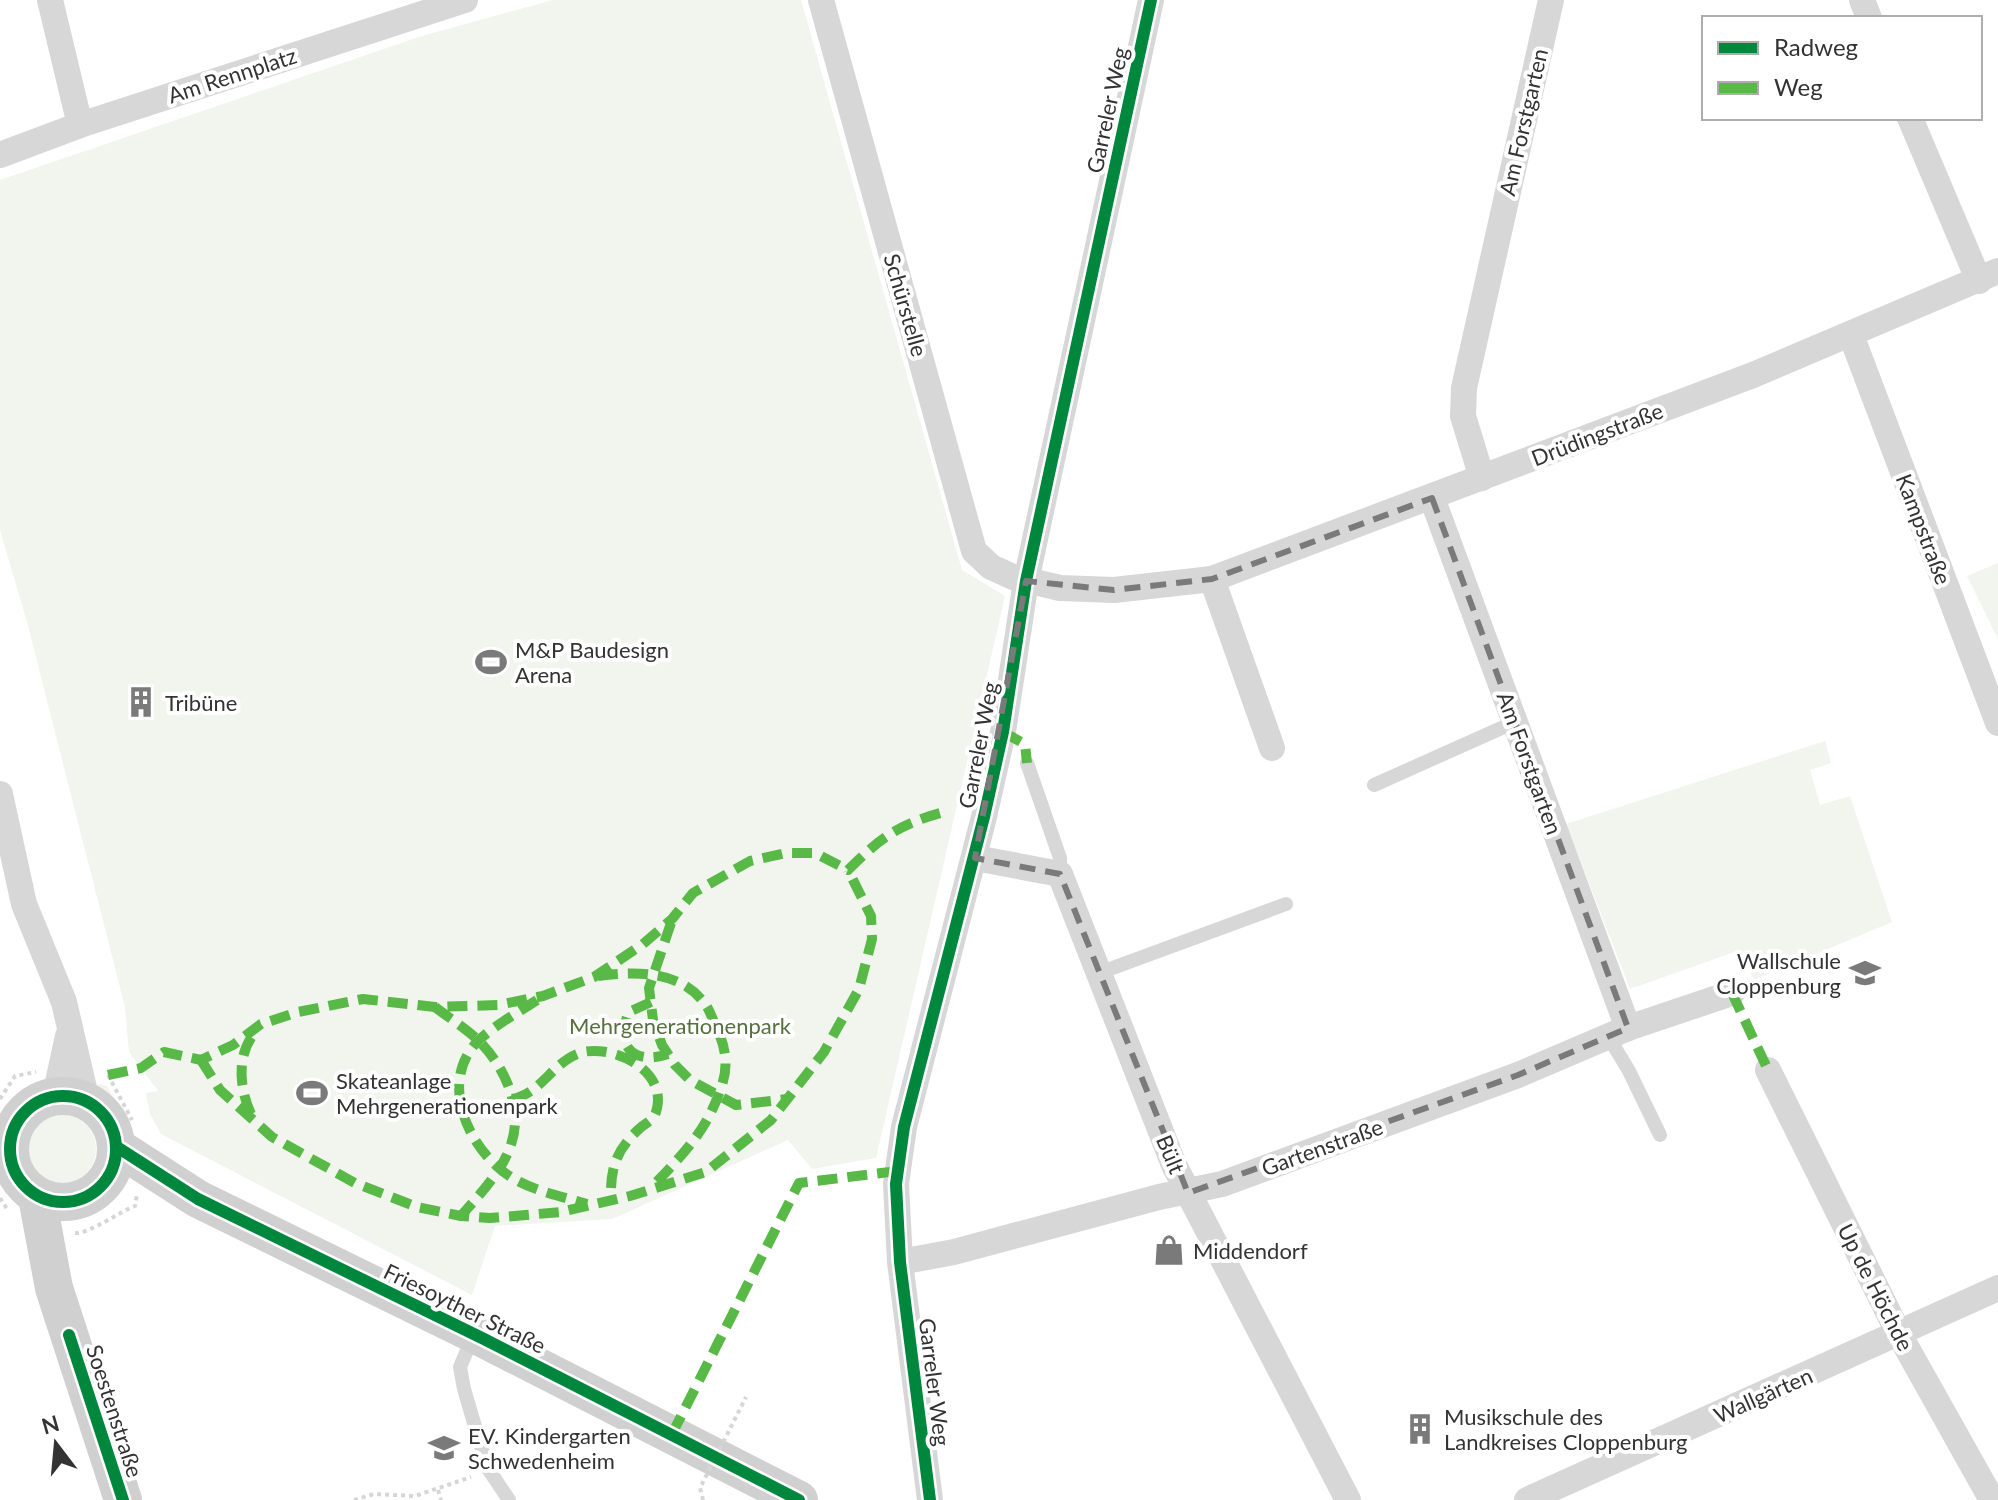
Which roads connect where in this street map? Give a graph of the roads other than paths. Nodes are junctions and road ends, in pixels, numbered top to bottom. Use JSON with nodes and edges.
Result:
{"nodes":[{"id":1,"x":50,"y":0,"type":"edge"},
{"id":2,"x":465,"y":0,"type":"edge"},
{"id":3,"x":821,"y":0,"type":"edge"},
{"id":4,"x":1151,"y":0,"type":"edge"},
{"id":5,"x":1551,"y":0,"type":"edge"},
{"id":6,"x":1911,"y":120,"type":"edge"},
{"id":7,"x":80,"y":125,"type":"junction"},
{"id":8,"x":0,"y":155,"type":"edge"},
{"id":9,"x":1988,"y":276,"type":"edge"},
{"id":10,"x":1851,"y":335,"type":"junction"},
{"id":11,"x":1482,"y":478,"type":"junction"},
{"id":12,"x":1432,"y":498,"type":"junction"},
{"id":13,"x":1212,"y":579,"type":"junction"},
{"id":14,"x":1026,"y":581,"type":"junction"},
{"id":15,"x":1515,"y":722,"type":"junction"},
{"id":16,"x":1998,"y":723,"type":"edge"},
{"id":17,"x":1272,"y":748,"type":"dead end"},
{"id":18,"x":1027,"y":763,"type":"dead end"},
{"id":19,"x":1374,"y":785,"type":"dead end"},
{"id":20,"x":0,"y":794,"type":"edge"},
{"id":21,"x":975,"y":858,"type":"junction"},
{"id":22,"x":1060,"y":874,"type":"junction"},
{"id":23,"x":1286,"y":904,"type":"dead end"},
{"id":24,"x":1099,"y":973,"type":"junction"},
{"id":25,"x":1732,"y":993,"type":"dead end"},
{"id":26,"x":1618,"y":1032,"type":"junction"},
{"id":27,"x":1768,"y":1070,"type":"dead end"},
{"id":28,"x":57,"y":1094,"type":"edge"},
{"id":29,"x":6,"y":1130,"type":"edge"},
{"id":30,"x":1660,"y":1135,"type":"dead end"},
{"id":31,"x":90,"y":1192,"type":"junction"},
{"id":32,"x":1188,"y":1193,"type":"junction"},
{"id":33,"x":900,"y":1262,"type":"junction"},
{"id":34,"x":1998,"y":1288,"type":"edge"},
{"id":35,"x":474,"y":1334,"type":"junction"},
{"id":36,"x":1899,"y":1334,"type":"junction"},
{"id":37,"x":123,"y":1500,"type":"edge"},
{"id":38,"x":509,"y":1500,"type":"edge"},
{"id":39,"x":799,"y":1500,"type":"edge"},
{"id":40,"x":930,"y":1500,"type":"edge"},
{"id":41,"x":1348,"y":1500,"type":"edge"},
{"id":42,"x":1527,"y":1500,"type":"edge"},
{"id":43,"x":1992,"y":1500,"type":"edge"}],
"edges":[{"from":1,"to":7,"type":"street"},
{"from":2,"to":7,"type":"street","name":"Am Rennplatz"},
{"from":3,"to":14,"type":"street","name":"Schürstelle"},
{"from":4,"to":14,"type":"street","name":"Garreler Weg"},
{"from":5,"to":11,"type":"street","name":"Am Forstgarten"},
{"from":6,"to":9,"type":"street","name":"Drüdingstraße"},
{"from":7,"to":8,"type":"street","name":"Am Rennplatz"},
{"from":9,"to":10,"type":"street","name":"Drüdingstraße"},
{"from":10,"to":11,"type":"street","name":"Drüdingstraße"},
{"from":10,"to":16,"type":"street","name":"Kampstraße"},
{"from":11,"to":12,"type":"street","name":"Drüdingstraße"},
{"from":12,"to":13,"type":"street","name":"Drüdingstraße"},
{"from":12,"to":15,"type":"street","name":"Am Forstgarten"},
{"from":13,"to":14,"type":"street","name":"Drüdingstraße"},
{"from":13,"to":17,"type":"street"},
{"from":14,"to":21,"type":"street","name":"Garreler Weg"},
{"from":15,"to":19,"type":"lane"},
{"from":15,"to":26,"type":"street","name":"Am Forstgarten"},
{"from":18,"to":22,"type":"lane"},
{"from":20,"to":28,"type":"street"},
{"from":21,"to":22,"type":"street"},
{"from":21,"to":33,"type":"street","name":"Garreler Weg"},
{"from":22,"to":24,"type":"street","name":"Bült"},
{"from":23,"to":24,"type":"lane"},
{"from":24,"to":32,"type":"street","name":"Bült"},
{"from":25,"to":26,"type":"street","name":"Gartenstraße"},
{"from":26,"to":30,"type":"lane"},
{"from":26,"to":32,"type":"street","name":"Gartenstraße"},
{"from":27,"to":36,"type":"street","name":"Up de Höchde"},
{"from":28,"to":29,"type":"street","name":"Friesoyther Straße"},
{"from":28,"to":31,"type":"street"},
{"from":29,"to":31,"type":"street","name":"Friesoyther Straße"},
{"from":31,"to":35,"type":"street","name":"Friesoyther Straße"},
{"from":31,"to":37,"type":"street","name":"Soestenstraße"},
{"from":32,"to":33,"type":"street","name":"Gartenstraße"},
{"from":32,"to":41,"type":"street","name":"Bült"},
{"from":33,"to":40,"type":"street","name":"Garreler Weg"},
{"from":34,"to":36,"type":"street","name":"Wallgärten"},
{"from":35,"to":38,"type":"lane"},
{"from":35,"to":39,"type":"street","name":"Friesoyther Straße"},
{"from":36,"to":42,"type":"street","name":"Wallgärten"},
{"from":36,"to":43,"type":"street","name":"Up de Höchde"}]}
